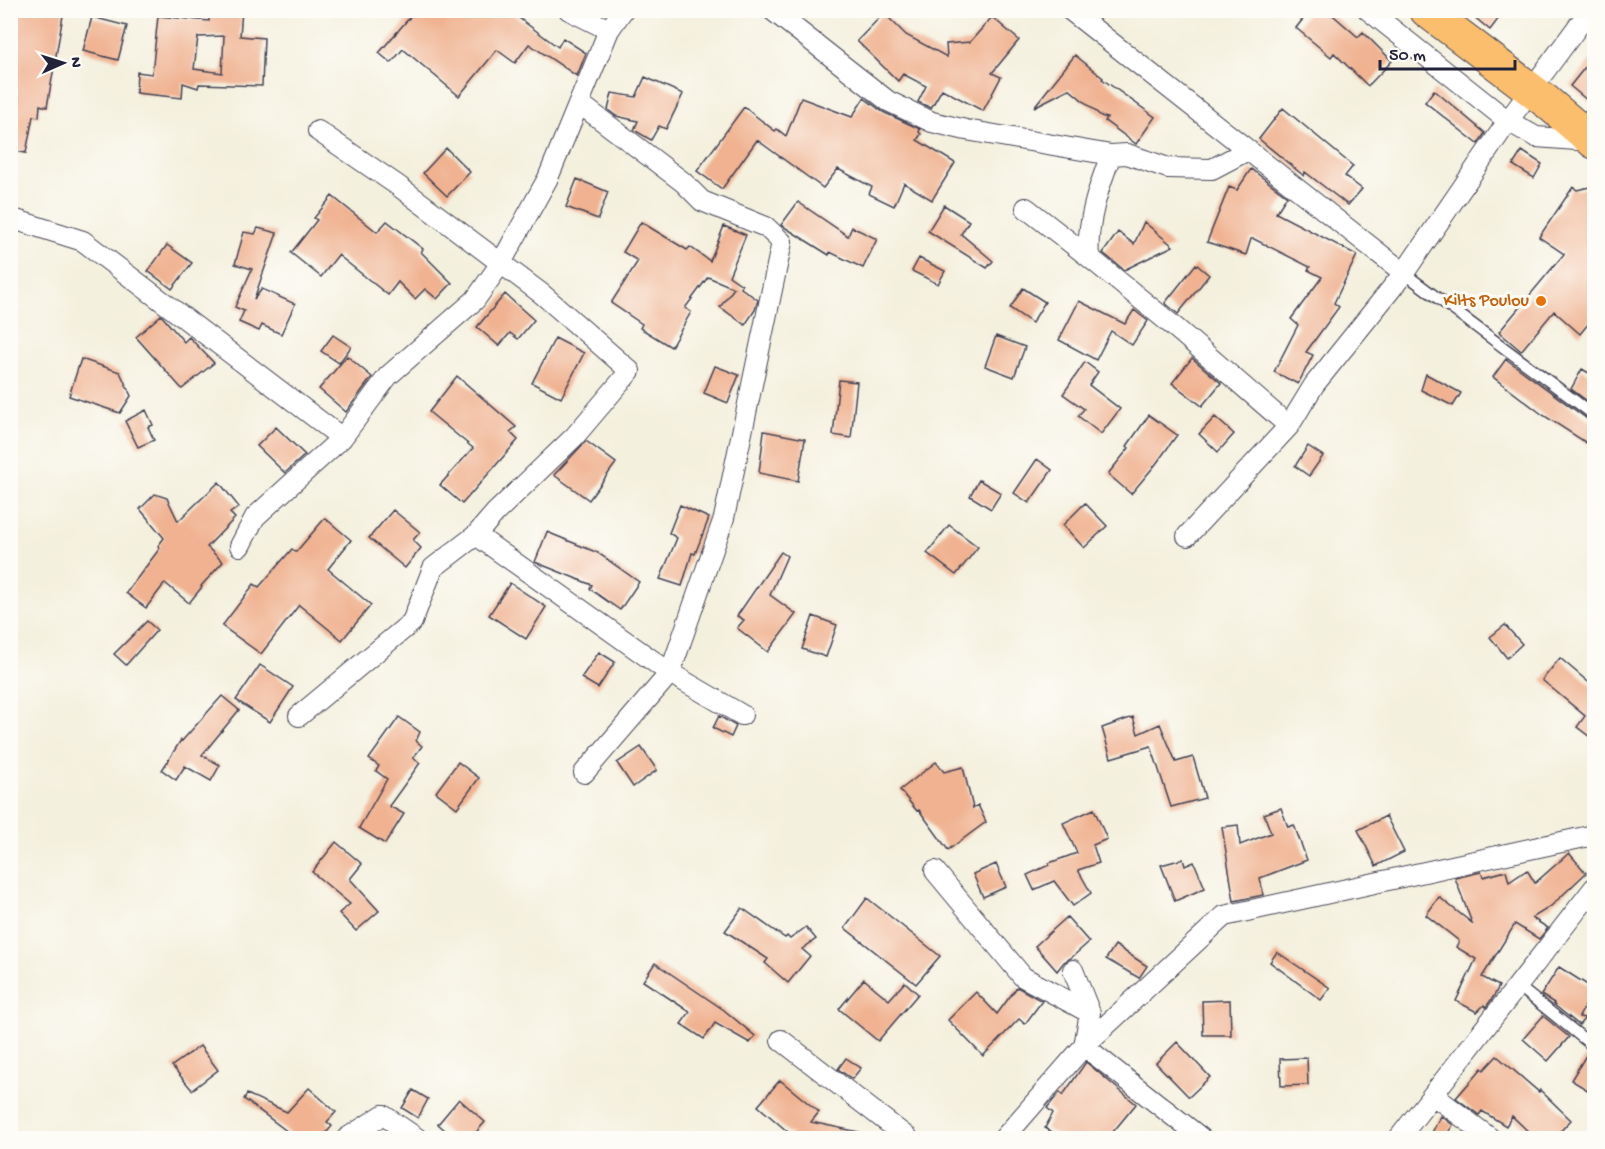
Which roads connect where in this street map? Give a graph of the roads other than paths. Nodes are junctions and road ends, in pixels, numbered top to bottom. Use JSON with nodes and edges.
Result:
{"nodes":[{"id":1,"x":569,"y":10,"type":"edge"},
{"id":2,"x":623,"y":10,"type":"edge"},
{"id":3,"x":772,"y":10,"type":"edge"},
{"id":4,"x":1070,"y":10,"type":"edge"},
{"id":5,"x":1368,"y":10,"type":"edge"},
{"id":6,"x":1426,"y":10,"type":"edge"},
{"id":7,"x":1590,"y":10,"type":"edge"},
{"id":8,"x":609,"y":30,"type":"junction"},
{"id":9,"x":1530,"y":91,"type":"junction"},
{"id":10,"x":579,"y":103,"type":"junction"},
{"id":11,"x":1508,"y":121,"type":"junction"},
{"id":12,"x":318,"y":131,"type":"dead end"},
{"id":13,"x":1594,"y":142,"type":"edge"},
{"id":14,"x":1248,"y":150,"type":"junction"},
{"id":15,"x":1111,"y":155,"type":"junction"},
{"id":16,"x":1026,"y":208,"type":"dead end"},
{"id":17,"x":10,"y":218,"type":"edge"},
{"id":18,"x":1089,"y":256,"type":"junction"},
{"id":19,"x":501,"y":263,"type":"junction"},
{"id":20,"x":1404,"y":273,"type":"junction"},
{"id":21,"x":1594,"y":415,"type":"edge"},
{"id":22,"x":1289,"y":426,"type":"junction"},
{"id":23,"x":342,"y":438,"type":"junction"},
{"id":24,"x":476,"y":535,"type":"junction"},
{"id":25,"x":1187,"y":536,"type":"dead end"},
{"id":26,"x":240,"y":546,"type":"dead end"},
{"id":27,"x":670,"y":673,"type":"junction"},
{"id":28,"x":298,"y":716,"type":"dead end"},
{"id":29,"x":742,"y":716,"type":"dead end"},
{"id":30,"x":584,"y":773,"type":"dead end"},
{"id":31,"x":1594,"y":835,"type":"edge"},
{"id":32,"x":935,"y":871,"type":"dead end"},
{"id":33,"x":1594,"y":888,"type":"edge"},
{"id":34,"x":1073,"y":970,"type":"dead end"},
{"id":35,"x":1518,"y":986,"type":"junction"},
{"id":36,"x":1090,"y":1013,"type":"junction"},
{"id":37,"x":780,"y":1040,"type":"dead end"},
{"id":38,"x":1084,"y":1046,"type":"junction"},
{"id":39,"x":1594,"y":1047,"type":"edge"},
{"id":40,"x":1433,"y":1095,"type":"junction"},
{"id":41,"x":347,"y":1138,"type":"edge"},
{"id":42,"x":417,"y":1138,"type":"edge"},
{"id":43,"x":908,"y":1138,"type":"edge"},
{"id":44,"x":1004,"y":1138,"type":"edge"},
{"id":45,"x":1201,"y":1138,"type":"edge"},
{"id":46,"x":1399,"y":1138,"type":"edge"},
{"id":47,"x":1490,"y":1138,"type":"edge"}],
"edges":[{"from":1,"to":8,"type":"street"},
{"from":2,"to":8,"type":"street"},
{"from":3,"to":15,"type":"street"},
{"from":4,"to":14,"type":"street"},
{"from":5,"to":11,"type":"street"},
{"from":6,"to":9,"type":"highway"},
{"from":7,"to":9,"type":"street"},
{"from":8,"to":10,"type":"street"},
{"from":9,"to":11,"type":"street"},
{"from":9,"to":13,"type":"highway"},
{"from":10,"to":19,"type":"street"},
{"from":10,"to":27,"type":"street"},
{"from":11,"to":13,"type":"street"},
{"from":11,"to":20,"type":"street"},
{"from":12,"to":19,"type":"street"},
{"from":14,"to":15,"type":"street"},
{"from":14,"to":20,"type":"street"},
{"from":15,"to":18,"type":"street"},
{"from":16,"to":18,"type":"street"},
{"from":17,"to":23,"type":"street"},
{"from":18,"to":22,"type":"street"},
{"from":19,"to":23,"type":"street"},
{"from":19,"to":24,"type":"street"},
{"from":20,"to":21,"type":"lane"},
{"from":20,"to":22,"type":"street"},
{"from":22,"to":25,"type":"street"},
{"from":23,"to":26,"type":"street"},
{"from":24,"to":27,"type":"street"},
{"from":24,"to":28,"type":"street"},
{"from":27,"to":29,"type":"street"},
{"from":27,"to":30,"type":"street"},
{"from":31,"to":38,"type":"street"},
{"from":32,"to":36,"type":"street"},
{"from":33,"to":35,"type":"street"},
{"from":34,"to":36,"type":"street"},
{"from":35,"to":39,"type":"lane"},
{"from":35,"to":40,"type":"street"},
{"from":36,"to":38,"type":"street"},
{"from":37,"to":43,"type":"street"},
{"from":38,"to":44,"type":"street"},
{"from":38,"to":45,"type":"street"},
{"from":40,"to":46,"type":"street"},
{"from":40,"to":47,"type":"street"},
{"from":41,"to":42,"type":"street"}]}
